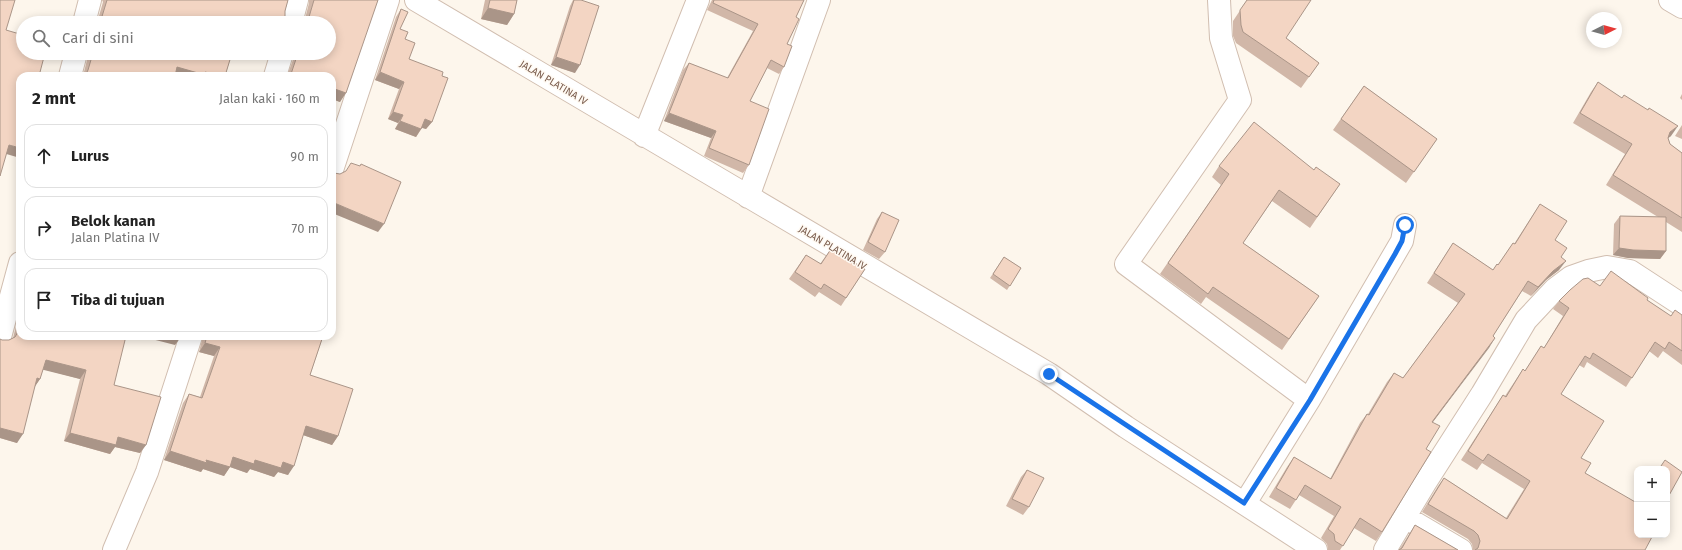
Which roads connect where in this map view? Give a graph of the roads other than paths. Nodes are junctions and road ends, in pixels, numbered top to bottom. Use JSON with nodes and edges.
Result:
{"nodes":[{"id":1,"x":90,"y":0,"type":"edge"},
{"id":2,"x":297,"y":0,"type":"edge"},
{"id":3,"x":388,"y":0,"type":"edge"},
{"id":4,"x":416,"y":0,"type":"edge"},
{"id":5,"x":698,"y":0,"type":"edge"},
{"id":6,"x":819,"y":0,"type":"edge"},
{"id":7,"x":1219,"y":0,"type":"edge"},
{"id":8,"x":1670,"y":0,"type":"edge"},
{"id":9,"x":1682,"y":7,"type":"edge"},
{"id":10,"x":86,"y":16,"type":"edge"},
{"id":11,"x":293,"y":16,"type":"edge"},
{"id":12,"x":74,"y":60,"type":"edge"},
{"id":13,"x":280,"y":60,"type":"edge"},
{"id":14,"x":71,"y":72,"type":"edge"},
{"id":15,"x":276,"y":72,"type":"edge"},
{"id":16,"x":644,"y":136,"type":"junction"},
{"id":17,"x":336,"y":158,"type":"edge"},
{"id":18,"x":748,"y":197,"type":"junction"},
{"id":19,"x":1405,"y":225,"type":"dead end"},
{"id":20,"x":16,"y":278,"type":"edge"},
{"id":21,"x":1679,"y":297,"type":"edge"},
{"id":22,"x":0,"y":337,"type":"edge"},
{"id":23,"x":190,"y":340,"type":"edge"},
{"id":24,"x":1310,"y":400,"type":"junction"},
{"id":25,"x":1244,"y":503,"type":"junction"},
{"id":26,"x":1405,"y":517,"type":"junction"},
{"id":27,"x":114,"y":550,"type":"edge"},
{"id":28,"x":1316,"y":550,"type":"edge"},
{"id":29,"x":1386,"y":550,"type":"edge"},
{"id":30,"x":1461,"y":550,"type":"edge"}],
"edges":[{"from":1,"to":10,"type":"street"},
{"from":2,"to":11,"type":"street"},
{"from":3,"to":17,"type":"street"},
{"from":4,"to":16,"type":"street","name":"JALAN PLATINA IV"},
{"from":5,"to":16,"type":"street"},
{"from":6,"to":18,"type":"street"},
{"from":7,"to":24,"type":"street"},
{"from":8,"to":9,"type":"street"},
{"from":12,"to":14,"type":"street"},
{"from":13,"to":15,"type":"street"},
{"from":16,"to":18,"type":"street","name":"JALAN PLATINA IV"},
{"from":18,"to":25,"type":"street","name":"JALAN PLATINA IV"},
{"from":19,"to":24,"type":"street"},
{"from":20,"to":22,"type":"street"},
{"from":21,"to":26,"type":"street"},
{"from":23,"to":27,"type":"street"},
{"from":24,"to":25,"type":"street"},
{"from":25,"to":28,"type":"street","name":"JALAN PLATINA IV"},
{"from":26,"to":29,"type":"street"},
{"from":26,"to":30,"type":"street"}]}
